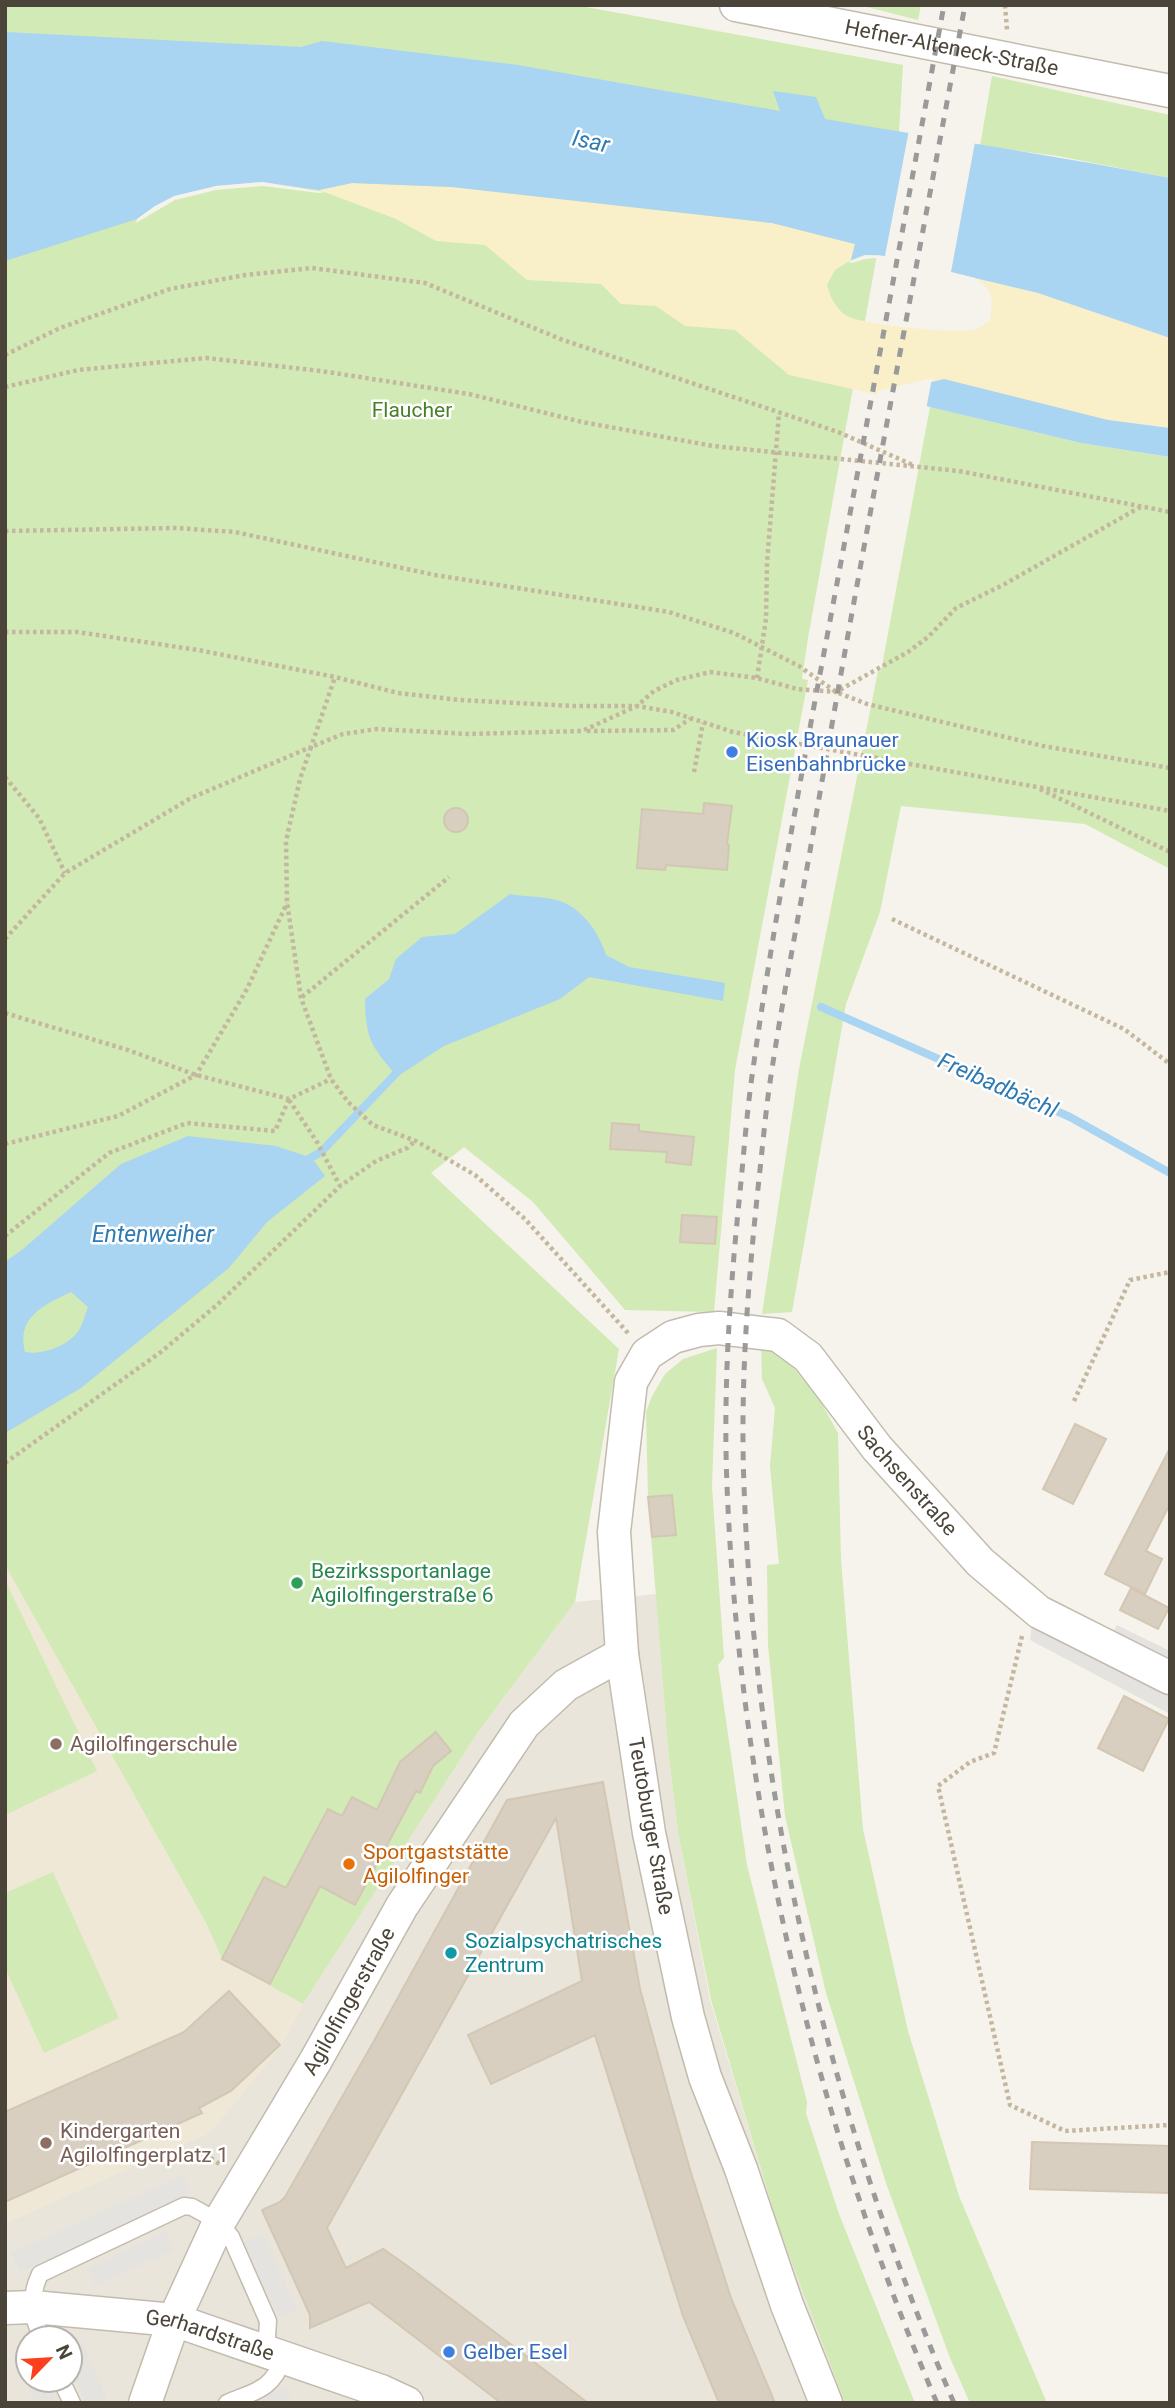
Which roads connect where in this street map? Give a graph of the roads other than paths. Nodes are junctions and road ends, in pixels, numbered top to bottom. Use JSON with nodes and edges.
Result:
{"nodes":[{"id":1,"x":736,"y":5,"type":"edge"},
{"id":2,"x":1170,"y":90,"type":"edge"},
{"id":3,"x":647,"y":1354,"type":"joint"},
{"id":4,"x":622,"y":1654,"type":"junction"},
{"id":5,"x":1170,"y":1678,"type":"edge"},
{"id":6,"x":219,"y":2222,"type":"junction"},
{"id":7,"x":19,"y":2307,"type":"edge"},
{"id":8,"x":174,"y":2320,"type":"junction"},
{"id":9,"x":36,"y":2324,"type":"edge"},
{"id":10,"x":274,"y":2355,"type":"junction"},
{"id":11,"x":145,"y":2403,"type":"edge"},
{"id":12,"x":227,"y":2403,"type":"edge"},
{"id":13,"x":407,"y":2403,"type":"edge"},
{"id":14,"x":826,"y":2403,"type":"edge"}],
"edges":[{"from":1,"to":2,"type":"street","name":"Hefner-Alteneck-Straße"},
{"from":3,"to":4,"type":"street","name":"Teutoburger Straße"},
{"from":3,"to":5,"type":"street","name":"Sachsenstraße"},
{"from":4,"to":6,"type":"street","name":"Agilolfingerstraße"},
{"from":4,"to":14,"type":"street","name":"Teutoburger Straße"},
{"from":6,"to":7,"type":"lane"},
{"from":6,"to":8,"type":"street","name":"Agilolfingerstraße"},
{"from":6,"to":10,"type":"lane"},
{"from":7,"to":8,"type":"street","name":"Gerhardstraße"},
{"from":7,"to":9,"type":"lane"},
{"from":8,"to":10,"type":"street","name":"Gerhardstraße"},
{"from":8,"to":11,"type":"street","name":"Agilolfingerstraße"},
{"from":10,"to":12,"type":"lane"},
{"from":10,"to":13,"type":"street","name":"Gerhardstraße"}]}
